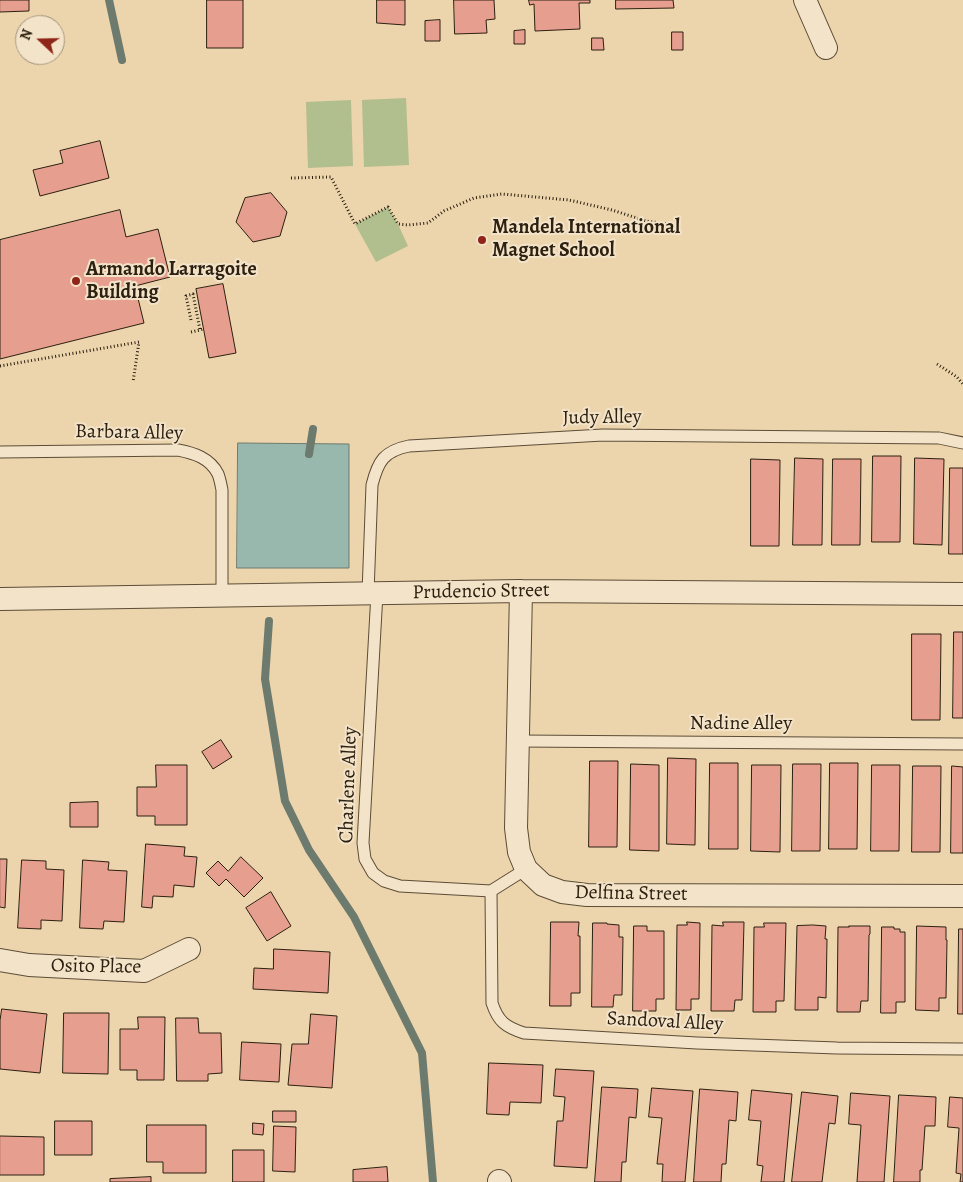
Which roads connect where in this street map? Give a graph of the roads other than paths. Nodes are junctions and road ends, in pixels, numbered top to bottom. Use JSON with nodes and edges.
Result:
{"nodes":[{"id":1,"x":805,"y":0,"type":"edge"},
{"id":2,"x":826,"y":48,"type":"dead end"},
{"id":3,"x":963,"y":443,"type":"edge"},
{"id":4,"x":0,"y":452,"type":"edge"},
{"id":5,"x":521,"y":591,"type":"junction"},
{"id":6,"x":373,"y":593,"type":"junction"},
{"id":7,"x":963,"y":594,"type":"edge"},
{"id":8,"x":222,"y":595,"type":"junction"},
{"id":9,"x":0,"y":599,"type":"edge"},
{"id":10,"x":518,"y":741,"type":"junction"},
{"id":11,"x":963,"y":744,"type":"edge"},
{"id":12,"x":526,"y":869,"type":"junction"},
{"id":13,"x":491,"y":891,"type":"junction"},
{"id":14,"x":963,"y":896,"type":"edge"},
{"id":15,"x":189,"y":949,"type":"dead end"},
{"id":16,"x":0,"y":960,"type":"edge"},
{"id":17,"x":963,"y":1049,"type":"edge"}],
"edges":[{"from":1,"to":2,"type":"street"},
{"from":3,"to":6,"type":"lane","name":"Judy Alley"},
{"from":4,"to":8,"type":"lane","name":"Barbara Alley"},
{"from":5,"to":6,"type":"street","name":"Prudencio Street"},
{"from":5,"to":7,"type":"street","name":"Prudencio Street"},
{"from":5,"to":10,"type":"street","name":"Delfina Street"},
{"from":6,"to":8,"type":"street","name":"Prudencio Street"},
{"from":6,"to":13,"type":"lane","name":"Charlene Alley"},
{"from":8,"to":9,"type":"street","name":"Prudencio Street"},
{"from":10,"to":11,"type":"lane","name":"Nadine Alley"},
{"from":10,"to":12,"type":"street","name":"Delfina Street"},
{"from":12,"to":13,"type":"lane"},
{"from":12,"to":14,"type":"street","name":"Delfina Street"},
{"from":13,"to":17,"type":"lane","name":"Sandoval Alley"},
{"from":15,"to":16,"type":"street","name":"Osito Place"}]}
